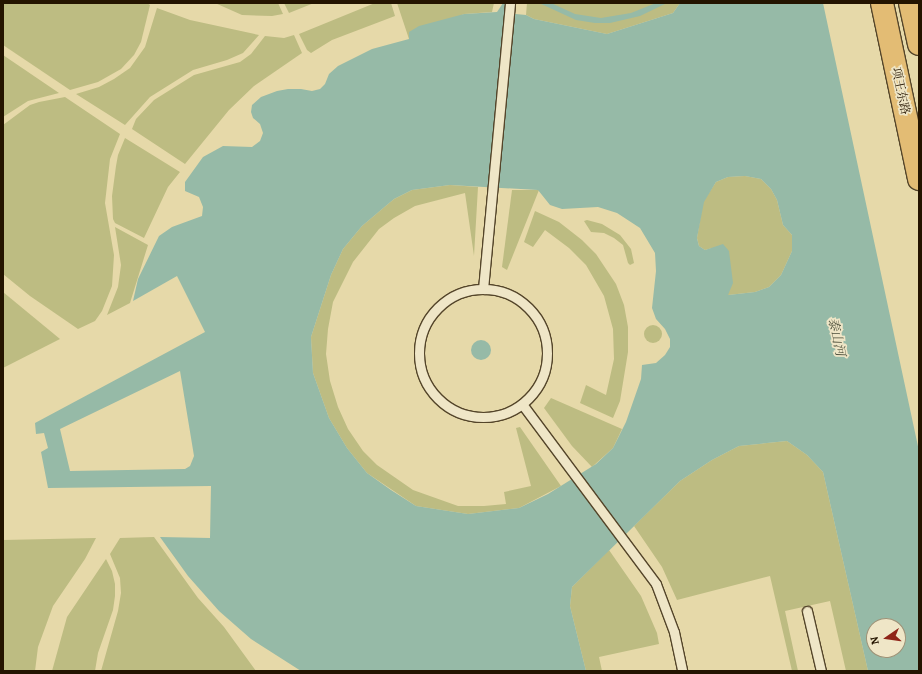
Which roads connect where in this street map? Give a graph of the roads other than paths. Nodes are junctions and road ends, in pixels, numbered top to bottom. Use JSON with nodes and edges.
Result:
{"nodes":[{"id":1,"x":510,"y":3,"type":"edge"},
{"id":2,"x":882,"y":3,"type":"edge"},
{"id":3,"x":910,"y":3,"type":"edge"},
{"id":4,"x":919,"y":44,"type":"edge"},
{"id":5,"x":919,"y":179,"type":"edge"},
{"id":6,"x":483,"y":289,"type":"junction"},
{"id":7,"x":522,"y":404,"type":"junction"},
{"id":8,"x":807,"y":611,"type":"dead end"},
{"id":9,"x":682,"y":671,"type":"edge"},
{"id":10,"x":821,"y":671,"type":"edge"}],
"edges":[{"from":1,"to":6,"type":"lane"},
{"from":2,"to":5,"type":"main road","name":"项王东路"},
{"from":3,"to":4,"type":"main road"},
{"from":6,"to":7,"type":"lane"},
{"from":6,"to":7,"type":"lane"},
{"from":7,"to":9,"type":"lane"},
{"from":8,"to":10,"type":"lane"}]}
